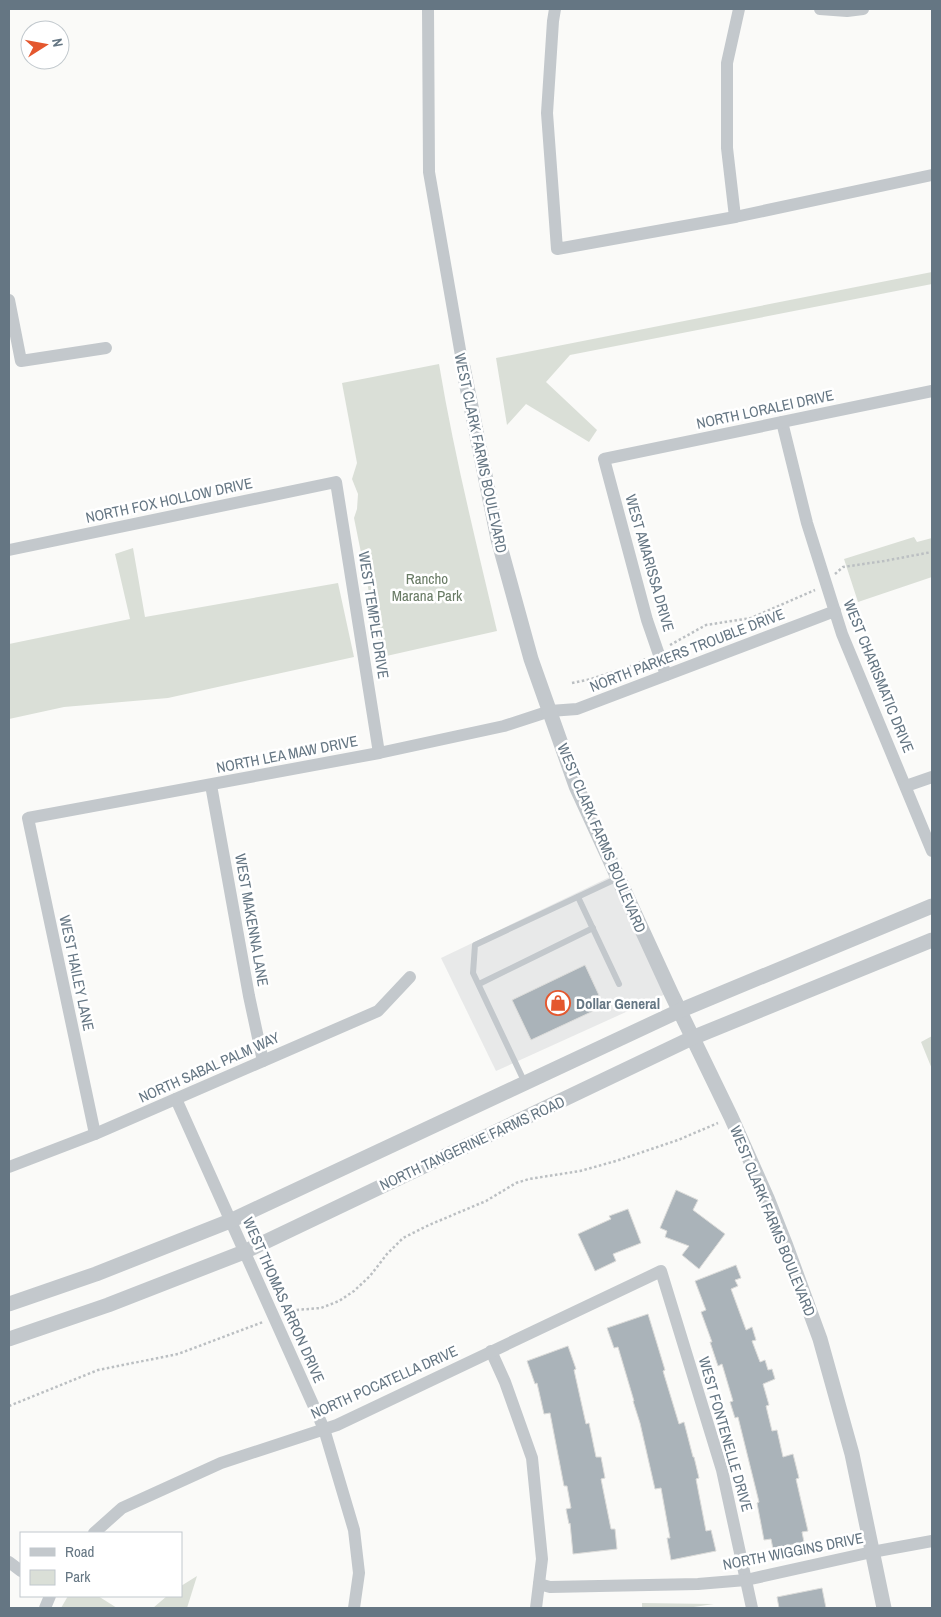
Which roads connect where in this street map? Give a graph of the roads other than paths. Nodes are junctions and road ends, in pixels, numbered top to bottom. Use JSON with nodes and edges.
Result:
{"nodes":[{"id":1,"x":428,"y":9,"type":"edge"},
{"id":2,"x":555,"y":9,"type":"edge"},
{"id":3,"x":739,"y":9,"type":"edge"},
{"id":4,"x":820,"y":9,"type":"edge"},
{"id":5,"x":863,"y":9,"type":"edge"},
{"id":6,"x":932,"y":175,"type":"edge"},
{"id":7,"x":735,"y":216,"type":"junction"},
{"id":8,"x":9,"y":300,"type":"edge"},
{"id":9,"x":106,"y":348,"type":"dead end"},
{"id":10,"x":463,"y":367,"type":"joint"},
{"id":11,"x":932,"y":391,"type":"edge"},
{"id":12,"x":782,"y":422,"type":"junction"},
{"id":13,"x":604,"y":459,"type":"joint"},
{"id":14,"x":336,"y":482,"type":"joint"},
{"id":15,"x":9,"y":550,"type":"edge"},
{"id":16,"x":835,"y":611,"type":"junction"},
{"id":17,"x":666,"y":675,"type":"junction"},
{"id":18,"x":550,"y":711,"type":"junction"},
{"id":19,"x":379,"y":753,"type":"junction"},
{"id":20,"x":932,"y":777,"type":"edge"},
{"id":21,"x":211,"y":785,"type":"junction"},
{"id":22,"x":906,"y":786,"type":"junction"},
{"id":23,"x":28,"y":818,"type":"joint"},
{"id":24,"x":932,"y":851,"type":"edge"},
{"id":25,"x":618,"y":878,"type":"junction"},
{"id":26,"x":578,"y":897,"type":"junction"},
{"id":27,"x":932,"y":906,"type":"edge"},
{"id":28,"x":593,"y":928,"type":"junction"},
{"id":29,"x":932,"y":940,"type":"edge"},
{"id":30,"x":410,"y":977,"type":"dead end"},
{"id":31,"x":479,"y":984,"type":"junction"},
{"id":32,"x":620,"y":984,"type":"dead end"},
{"id":33,"x":679,"y":1011,"type":"junction"},
{"id":34,"x":692,"y":1038,"type":"junction"},
{"id":35,"x":263,"y":1061,"type":"junction"},
{"id":36,"x":525,"y":1083,"type":"junction"},
{"id":37,"x":176,"y":1099,"type":"junction"},
{"id":38,"x":95,"y":1134,"type":"junction"},
{"id":39,"x":9,"y":1167,"type":"edge"},
{"id":40,"x":230,"y":1221,"type":"junction"},
{"id":41,"x":244,"y":1252,"type":"junction"},
{"id":42,"x":661,"y":1271,"type":"joint"},
{"id":43,"x":9,"y":1304,"type":"edge"},
{"id":44,"x":9,"y":1339,"type":"edge"},
{"id":45,"x":491,"y":1351,"type":"junction"},
{"id":46,"x":324,"y":1429,"type":"junction"},
{"id":47,"x":95,"y":1532,"type":"edge"},
{"id":48,"x":932,"y":1541,"type":"edge"},
{"id":49,"x":872,"y":1552,"type":"junction"},
{"id":50,"x":9,"y":1562,"type":"edge"},
{"id":51,"x":20,"y":1570,"type":"edge"},
{"id":52,"x":746,"y":1580,"type":"junction"},
{"id":53,"x":539,"y":1584,"type":"junction"},
{"id":54,"x":354,"y":1608,"type":"edge"},
{"id":55,"x":536,"y":1608,"type":"edge"},
{"id":56,"x":752,"y":1608,"type":"edge"},
{"id":57,"x":884,"y":1608,"type":"edge"}],
"edges":[{"from":1,"to":10,"type":"street","name":"WEST CLARK FARMS BOULEVARD"},
{"from":2,"to":7,"type":"street"},
{"from":3,"to":7,"type":"street"},
{"from":4,"to":5,"type":"street"},
{"from":6,"to":7,"type":"street"},
{"from":8,"to":9,"type":"street"},
{"from":10,"to":18,"type":"street","name":"WEST CLARK FARMS BOULEVARD"},
{"from":11,"to":12,"type":"street","name":"NORTH LORALEI DRIVE"},
{"from":12,"to":13,"type":"street","name":"NORTH LORALEI DRIVE"},
{"from":12,"to":16,"type":"street","name":"WEST CHARISMATIC DRIVE"},
{"from":13,"to":17,"type":"street","name":"WEST AMARISSA DRIVE"},
{"from":14,"to":15,"type":"street","name":"NORTH FOX HOLLOW DRIVE"},
{"from":14,"to":19,"type":"street","name":"WEST TEMPLE DRIVE"},
{"from":16,"to":17,"type":"street","name":"NORTH PARKERS TROUBLE DRIVE"},
{"from":16,"to":22,"type":"street","name":"WEST CHARISMATIC DRIVE"},
{"from":17,"to":18,"type":"street","name":"NORTH PARKERS TROUBLE DRIVE"},
{"from":18,"to":19,"type":"street","name":"NORTH LEA MAW DRIVE"},
{"from":18,"to":25,"type":"street","name":"WEST CLARK FARMS BOULEVARD"},
{"from":19,"to":21,"type":"street","name":"NORTH LEA MAW DRIVE"},
{"from":20,"to":22,"type":"street"},
{"from":21,"to":23,"type":"street","name":"NORTH LEA MAW DRIVE"},
{"from":21,"to":35,"type":"street","name":"WEST MAKENNA LANE"},
{"from":22,"to":24,"type":"street","name":"WEST CHARISMATIC DRIVE"},
{"from":23,"to":38,"type":"street","name":"WEST HAILEY LANE"},
{"from":25,"to":26,"type":"lane"},
{"from":25,"to":33,"type":"street","name":"WEST CLARK FARMS BOULEVARD"},
{"from":26,"to":28,"type":"lane"},
{"from":26,"to":31,"type":"lane"},
{"from":27,"to":33,"type":"street"},
{"from":28,"to":31,"type":"lane"},
{"from":28,"to":32,"type":"lane"},
{"from":29,"to":34,"type":"street","name":"NORTH TANGERINE FARMS ROAD"},
{"from":30,"to":35,"type":"street","name":"NORTH SABAL PALM WAY"},
{"from":31,"to":36,"type":"lane"},
{"from":33,"to":34,"type":"street","name":"WEST CLARK FARMS BOULEVARD"},
{"from":33,"to":36,"type":"street"},
{"from":34,"to":41,"type":"street","name":"NORTH TANGERINE FARMS ROAD"},
{"from":34,"to":49,"type":"street","name":"WEST CLARK FARMS BOULEVARD"},
{"from":35,"to":37,"type":"street","name":"NORTH SABAL PALM WAY"},
{"from":36,"to":40,"type":"street"},
{"from":37,"to":38,"type":"street","name":"NORTH SABAL PALM WAY"},
{"from":37,"to":40,"type":"street","name":"WEST THOMAS ARRON DRIVE"},
{"from":38,"to":39,"type":"street","name":"NORTH SABAL PALM WAY"},
{"from":40,"to":41,"type":"street","name":"WEST THOMAS ARRON DRIVE"},
{"from":40,"to":43,"type":"street"},
{"from":41,"to":44,"type":"street","name":"NORTH TANGERINE FARMS ROAD"},
{"from":41,"to":46,"type":"street","name":"WEST THOMAS ARRON DRIVE"},
{"from":42,"to":45,"type":"street","name":"NORTH POCATELLA DRIVE"},
{"from":42,"to":52,"type":"street","name":"WEST FONTENELLE DRIVE"},
{"from":45,"to":46,"type":"street","name":"NORTH POCATELLA DRIVE"},
{"from":45,"to":53,"type":"street"},
{"from":46,"to":47,"type":"street","name":"NORTH POCATELLA DRIVE"},
{"from":46,"to":54,"type":"street","name":"WEST THOMAS ARRON DRIVE"},
{"from":48,"to":49,"type":"street","name":"NORTH WIGGINS DRIVE"},
{"from":49,"to":52,"type":"street","name":"NORTH WIGGINS DRIVE"},
{"from":49,"to":57,"type":"street","name":"WEST CLARK FARMS BOULEVARD"},
{"from":50,"to":51,"type":"street"},
{"from":52,"to":53,"type":"street","name":"NORTH WIGGINS DRIVE"},
{"from":52,"to":56,"type":"street","name":"WEST FONTENELLE DRIVE"},
{"from":53,"to":55,"type":"street"}]}
